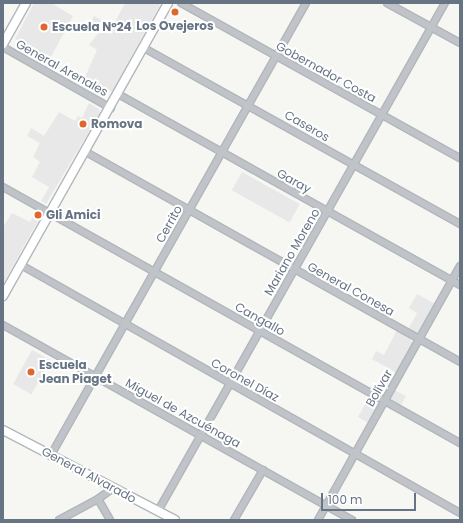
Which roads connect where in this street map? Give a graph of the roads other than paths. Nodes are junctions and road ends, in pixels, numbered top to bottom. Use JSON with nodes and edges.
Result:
{"nodes":[{"id":1,"x":26,"y":3,"type":"edge"},
{"id":2,"x":168,"y":3,"type":"edge"},
{"id":3,"x":181,"y":3,"type":"edge"},
{"id":4,"x":306,"y":3,"type":"edge"},
{"id":5,"x":387,"y":3,"type":"edge"},
{"id":6,"x":445,"y":3,"type":"edge"},
{"id":7,"x":432,"y":27,"type":"junction"},
{"id":8,"x":460,"y":43,"type":"edge"},
{"id":9,"x":3,"y":44,"type":"edge"},
{"id":10,"x":3,"y":47,"type":"edge"},
{"id":11,"x":144,"y":48,"type":"junction"},
{"id":12,"x":276,"y":57,"type":"junction"},
{"id":13,"x":118,"y":94,"type":"junction"},
{"id":14,"x":249,"y":106,"type":"junction"},
{"id":15,"x":111,"y":108,"type":"junction"},
{"id":16,"x":381,"y":116,"type":"junction"},
{"id":17,"x":86,"y":152,"type":"junction"},
{"id":18,"x":222,"y":153,"type":"junction"},
{"id":19,"x":460,"y":158,"type":"edge"},
{"id":20,"x":354,"y":165,"type":"junction"},
{"id":21,"x":3,"y":187,"type":"edge"},
{"id":22,"x":188,"y":211,"type":"junction"},
{"id":23,"x":328,"y":212,"type":"junction"},
{"id":24,"x":50,"y":214,"type":"junction"},
{"id":25,"x":460,"y":224,"type":"edge"},
{"id":26,"x":21,"y":265,"type":"junction"},
{"id":27,"x":460,"y":266,"type":"edge"},
{"id":28,"x":295,"y":270,"type":"junction"},
{"id":29,"x":155,"y":272,"type":"junction"},
{"id":30,"x":452,"y":280,"type":"junction"},
{"id":31,"x":460,"y":285,"type":"edge"},
{"id":32,"x":3,"y":296,"type":"edge"},
{"id":33,"x":3,"y":325,"type":"edge"},
{"id":34,"x":126,"y":325,"type":"junction"},
{"id":35,"x":260,"y":332,"type":"junction"},
{"id":36,"x":420,"y":340,"type":"junction"},
{"id":37,"x":460,"y":362,"type":"edge"},
{"id":38,"x":96,"y":378,"type":"junction"},
{"id":39,"x":229,"y":384,"type":"junction"},
{"id":40,"x":384,"y":401,"type":"junction"},
{"id":41,"x":3,"y":430,"type":"edge"},
{"id":42,"x":200,"y":435,"type":"junction"},
{"id":43,"x":460,"y":444,"type":"edge"},
{"id":44,"x":354,"y":453,"type":"junction"},
{"id":45,"x":51,"y":455,"type":"junction"},
{"id":46,"x":263,"y":470,"type":"junction"},
{"id":47,"x":112,"y":489,"type":"junction"},
{"id":48,"x":98,"y":499,"type":"junction"},
{"id":49,"x":326,"y":505,"type":"junction"},
{"id":50,"x":158,"y":511,"type":"junction"},
{"id":51,"x":460,"y":513,"type":"edge"},
{"id":52,"x":59,"y":520,"type":"edge"},
{"id":53,"x":110,"y":520,"type":"edge"},
{"id":54,"x":175,"y":520,"type":"edge"},
{"id":55,"x":234,"y":520,"type":"edge"},
{"id":56,"x":318,"y":520,"type":"edge"},
{"id":57,"x":352,"y":520,"type":"edge"}],
"edges":[{"from":1,"to":9,"type":"street"},
{"from":2,"to":11,"type":"street"},
{"from":3,"to":12,"type":"street","name":"Gobernador Costa"},
{"from":4,"to":12,"type":"street","name":"Cerrito"},
{"from":5,"to":7,"type":"street"},
{"from":6,"to":7,"type":"street","name":"Mariano Moreno"},
{"from":7,"to":8,"type":"street"},
{"from":7,"to":16,"type":"street","name":"Mariano Moreno"},
{"from":10,"to":15,"type":"street","name":"General Arenales"},
{"from":11,"to":13,"type":"street"},
{"from":11,"to":14,"type":"street","name":"Caseros"},
{"from":12,"to":14,"type":"street","name":"Cerrito"},
{"from":12,"to":16,"type":"street","name":"Gobernador Costa"},
{"from":13,"to":15,"type":"street"},
{"from":13,"to":18,"type":"street","name":"Garay"},
{"from":14,"to":18,"type":"street","name":"Cerrito"},
{"from":14,"to":20,"type":"street","name":"Caseros"},
{"from":15,"to":17,"type":"street"},
{"from":16,"to":19,"type":"street","name":"Gobernador Costa"},
{"from":16,"to":20,"type":"street","name":"Mariano Moreno"},
{"from":17,"to":22,"type":"street","name":"General Conesa"},
{"from":17,"to":24,"type":"street"},
{"from":18,"to":22,"type":"street","name":"Cerrito"},
{"from":18,"to":23,"type":"street","name":"Garay"},
{"from":20,"to":23,"type":"street","name":"Mariano Moreno"},
{"from":20,"to":25,"type":"street","name":"Caseros"},
{"from":21,"to":24,"type":"street","name":"Cangallo"},
{"from":22,"to":28,"type":"street","name":"General Conesa"},
{"from":22,"to":29,"type":"street","name":"Cerrito"},
{"from":23,"to":28,"type":"street","name":"Mariano Moreno"},
{"from":23,"to":30,"type":"street","name":"Garay"},
{"from":24,"to":26,"type":"street"},
{"from":24,"to":29,"type":"street","name":"Cangallo"},
{"from":26,"to":32,"type":"street"},
{"from":26,"to":34,"type":"street","name":"Coronel Díaz"},
{"from":27,"to":30,"type":"street","name":"Bolívar"},
{"from":28,"to":35,"type":"street","name":"Mariano Moreno"},
{"from":28,"to":36,"type":"street","name":"General Conesa"},
{"from":29,"to":34,"type":"street","name":"Cerrito"},
{"from":29,"to":35,"type":"street","name":"Cangallo"},
{"from":30,"to":31,"type":"street","name":"Garay"},
{"from":30,"to":36,"type":"street","name":"Bolívar"},
{"from":33,"to":38,"type":"street","name":"Miguel de Azcuénaga"},
{"from":34,"to":38,"type":"street","name":"Cerrito"},
{"from":34,"to":39,"type":"street","name":"Coronel Díaz"},
{"from":35,"to":39,"type":"street","name":"Mariano Moreno"},
{"from":35,"to":40,"type":"street","name":"Cangallo"},
{"from":36,"to":37,"type":"street","name":"General Conesa"},
{"from":36,"to":40,"type":"street","name":"Bolívar"},
{"from":38,"to":42,"type":"street","name":"Miguel de Azcuénaga"},
{"from":38,"to":45,"type":"street","name":"Cerrito"},
{"from":39,"to":42,"type":"street","name":"Mariano Moreno"},
{"from":39,"to":44,"type":"street","name":"Coronel Díaz"},
{"from":40,"to":43,"type":"street","name":"Cangallo"},
{"from":40,"to":44,"type":"street","name":"Bolívar"},
{"from":41,"to":45,"type":"street","name":"General Alvarado"},
{"from":42,"to":46,"type":"street","name":"Miguel de Azcuénaga"},
{"from":42,"to":50,"type":"street","name":"Mariano Moreno"},
{"from":44,"to":49,"type":"street","name":"Bolívar"},
{"from":44,"to":51,"type":"street","name":"Coronel Díaz"},
{"from":45,"to":47,"type":"street","name":"General Alvarado"},
{"from":46,"to":49,"type":"street","name":"Miguel de Azcuénaga"},
{"from":46,"to":55,"type":"street"},
{"from":47,"to":48,"type":"street"},
{"from":47,"to":50,"type":"street","name":"General Alvarado"},
{"from":48,"to":52,"type":"street"},
{"from":48,"to":53,"type":"street"},
{"from":49,"to":56,"type":"street","name":"Bolívar"},
{"from":49,"to":57,"type":"street","name":"Miguel de Azcuénaga"},
{"from":50,"to":54,"type":"street","name":"General Alvarado"}]}
